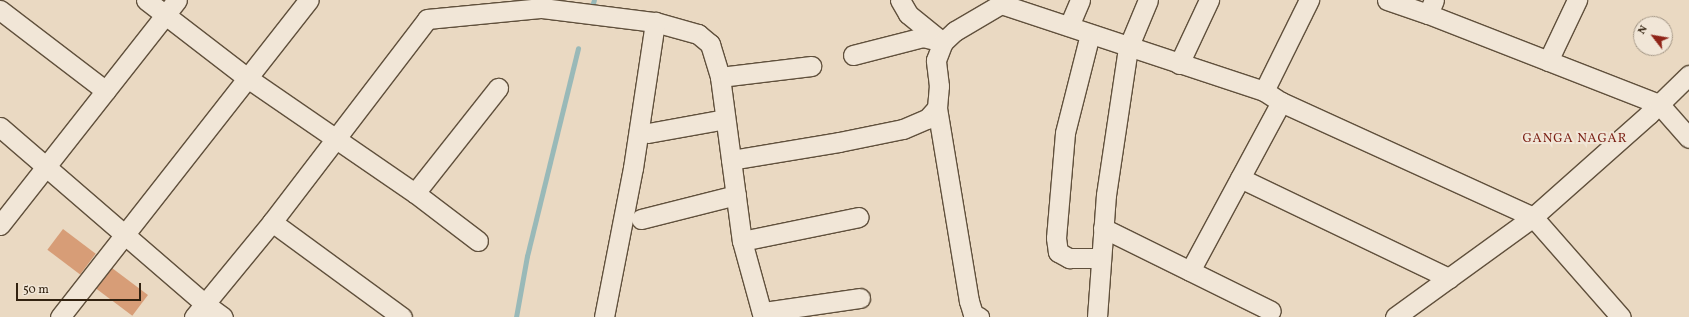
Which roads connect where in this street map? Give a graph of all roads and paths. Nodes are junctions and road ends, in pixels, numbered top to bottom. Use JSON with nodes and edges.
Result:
{"nodes":[{"id":1,"x":146,"y":0,"type":"edge"},
{"id":2,"x":177,"y":0,"type":"edge"},
{"id":3,"x":309,"y":0,"type":"edge"},
{"id":4,"x":900,"y":0,"type":"edge"},
{"id":5,"x":1080,"y":0,"type":"edge"},
{"id":6,"x":1148,"y":0,"type":"edge"},
{"id":7,"x":1209,"y":0,"type":"edge"},
{"id":8,"x":1309,"y":0,"type":"edge"},
{"id":9,"x":1387,"y":0,"type":"edge"},
{"id":10,"x":1578,"y":0,"type":"edge"},
{"id":11,"x":1001,"y":2,"type":"edge"},
{"id":12,"x":543,"y":4,"type":"edge"},
{"id":13,"x":518,"y":6,"type":"edge"},
{"id":14,"x":1431,"y":7,"type":"edge"},
{"id":15,"x":459,"y":8,"type":"edge"},
{"id":16,"x":0,"y":10,"type":"edge"},
{"id":17,"x":165,"y":16,"type":"junction"},
{"id":18,"x":655,"y":22,"type":"junction"},
{"id":19,"x":1069,"y":26,"type":"junction"},
{"id":20,"x":1090,"y":34,"type":"junction"},
{"id":21,"x":943,"y":42,"type":"junction"},
{"id":22,"x":1128,"y":48,"type":"junction"},
{"id":23,"x":853,"y":55,"type":"dead end"},
{"id":24,"x":1548,"y":61,"type":"junction"},
{"id":25,"x":1179,"y":64,"type":"junction"},
{"id":26,"x":811,"y":66,"type":"dead end"},
{"id":27,"x":1689,"y":74,"type":"edge"},
{"id":28,"x":246,"y":77,"type":"junction"},
{"id":29,"x":720,"y":77,"type":"junction"},
{"id":30,"x":498,"y":88,"type":"dead end"},
{"id":31,"x":106,"y":92,"type":"junction"},
{"id":32,"x":1264,"y":92,"type":"junction"},
{"id":33,"x":1281,"y":102,"type":"junction"},
{"id":34,"x":1659,"y":104,"type":"junction"},
{"id":35,"x":937,"y":108,"type":"junction"},
{"id":36,"x":725,"y":119,"type":"junction"},
{"id":37,"x":0,"y":127,"type":"edge"},
{"id":38,"x":648,"y":133,"type":"dead end"},
{"id":39,"x":1689,"y":138,"type":"edge"},
{"id":40,"x":335,"y":139,"type":"junction"},
{"id":41,"x":731,"y":160,"type":"junction"},
{"id":42,"x":47,"y":166,"type":"junction"},
{"id":43,"x":1240,"y":178,"type":"junction"},
{"id":44,"x":415,"y":194,"type":"junction"},
{"id":45,"x":736,"y":195,"type":"junction"},
{"id":46,"x":859,"y":217,"type":"dead end"},
{"id":47,"x":1534,"y":217,"type":"junction"},
{"id":48,"x":640,"y":219,"type":"dead end"},
{"id":49,"x":272,"y":222,"type":"junction"},
{"id":50,"x":0,"y":225,"type":"edge"},
{"id":51,"x":1103,"y":228,"type":"junction"},
{"id":52,"x":124,"y":234,"type":"junction"},
{"id":53,"x":478,"y":241,"type":"dead end"},
{"id":54,"x":742,"y":241,"type":"junction"},
{"id":55,"x":1101,"y":258,"type":"junction"},
{"id":56,"x":1190,"y":271,"type":"junction"},
{"id":57,"x":1449,"y":278,"type":"junction"},
{"id":58,"x":860,"y":298,"type":"dead end"},
{"id":59,"x":199,"y":310,"type":"edge"},
{"id":60,"x":1271,"y":311,"type":"dead end"},
{"id":61,"x":763,"y":315,"type":"edge"},
{"id":62,"x":60,"y":317,"type":"edge"},
{"id":63,"x":224,"y":317,"type":"edge"},
{"id":64,"x":402,"y":317,"type":"edge"},
{"id":65,"x":604,"y":317,"type":"edge"},
{"id":66,"x":979,"y":317,"type":"edge"},
{"id":67,"x":1097,"y":317,"type":"edge"},
{"id":68,"x":1395,"y":317,"type":"edge"},
{"id":69,"x":1621,"y":317,"type":"edge"}],
"edges":[{"from":1,"to":17,"type":"street"},
{"from":2,"to":17,"type":"street"},
{"from":3,"to":28,"type":"street"},
{"from":4,"to":21,"type":"street"},
{"from":5,"to":19,"type":"street"},
{"from":6,"to":22,"type":"street"},
{"from":7,"to":25,"type":"street"},
{"from":8,"to":32,"type":"street"},
{"from":9,"to":14,"type":"street"},
{"from":10,"to":24,"type":"street"},
{"from":11,"to":19,"type":"street"},
{"from":11,"to":21,"type":"street"},
{"from":12,"to":13,"type":"street"},
{"from":12,"to":18,"type":"street"},
{"from":13,"to":15,"type":"street"},
{"from":14,"to":24,"type":"street"},
{"from":15,"to":40,"type":"street"},
{"from":16,"to":31,"type":"street"},
{"from":17,"to":28,"type":"street"},
{"from":17,"to":31,"type":"street"},
{"from":18,"to":29,"type":"street"},
{"from":18,"to":65,"type":"street"},
{"from":19,"to":20,"type":"street"},
{"from":20,"to":22,"type":"street"},
{"from":20,"to":55,"type":"street"},
{"from":21,"to":23,"type":"street"},
{"from":21,"to":35,"type":"street"},
{"from":22,"to":25,"type":"street"},
{"from":22,"to":51,"type":"street"},
{"from":24,"to":34,"type":"street"},
{"from":25,"to":32,"type":"street"},
{"from":26,"to":29,"type":"street"},
{"from":27,"to":34,"type":"street"},
{"from":28,"to":40,"type":"street"},
{"from":28,"to":52,"type":"street"},
{"from":29,"to":36,"type":"street"},
{"from":30,"to":44,"type":"street"},
{"from":31,"to":42,"type":"street"},
{"from":32,"to":33,"type":"street"},
{"from":33,"to":43,"type":"street"},
{"from":33,"to":47,"type":"street"},
{"from":34,"to":39,"type":"street"},
{"from":34,"to":47,"type":"street"},
{"from":35,"to":41,"type":"street"},
{"from":35,"to":66,"type":"street"},
{"from":36,"to":38,"type":"street"},
{"from":36,"to":41,"type":"street"},
{"from":37,"to":42,"type":"street"},
{"from":40,"to":44,"type":"street"},
{"from":40,"to":49,"type":"street"},
{"from":41,"to":45,"type":"street"},
{"from":42,"to":50,"type":"street"},
{"from":42,"to":52,"type":"street"},
{"from":43,"to":56,"type":"street"},
{"from":43,"to":57,"type":"street"},
{"from":44,"to":53,"type":"street"},
{"from":45,"to":48,"type":"street"},
{"from":45,"to":54,"type":"street"},
{"from":46,"to":54,"type":"street"},
{"from":47,"to":57,"type":"street"},
{"from":47,"to":69,"type":"street"},
{"from":49,"to":59,"type":"street"},
{"from":49,"to":64,"type":"street"},
{"from":51,"to":55,"type":"street"},
{"from":51,"to":56,"type":"street"},
{"from":52,"to":59,"type":"street"},
{"from":52,"to":62,"type":"street"},
{"from":54,"to":61,"type":"street"},
{"from":55,"to":67,"type":"street"},
{"from":56,"to":60,"type":"street"},
{"from":57,"to":68,"type":"street"},
{"from":58,"to":61,"type":"street"},
{"from":59,"to":63,"type":"street"}]}
